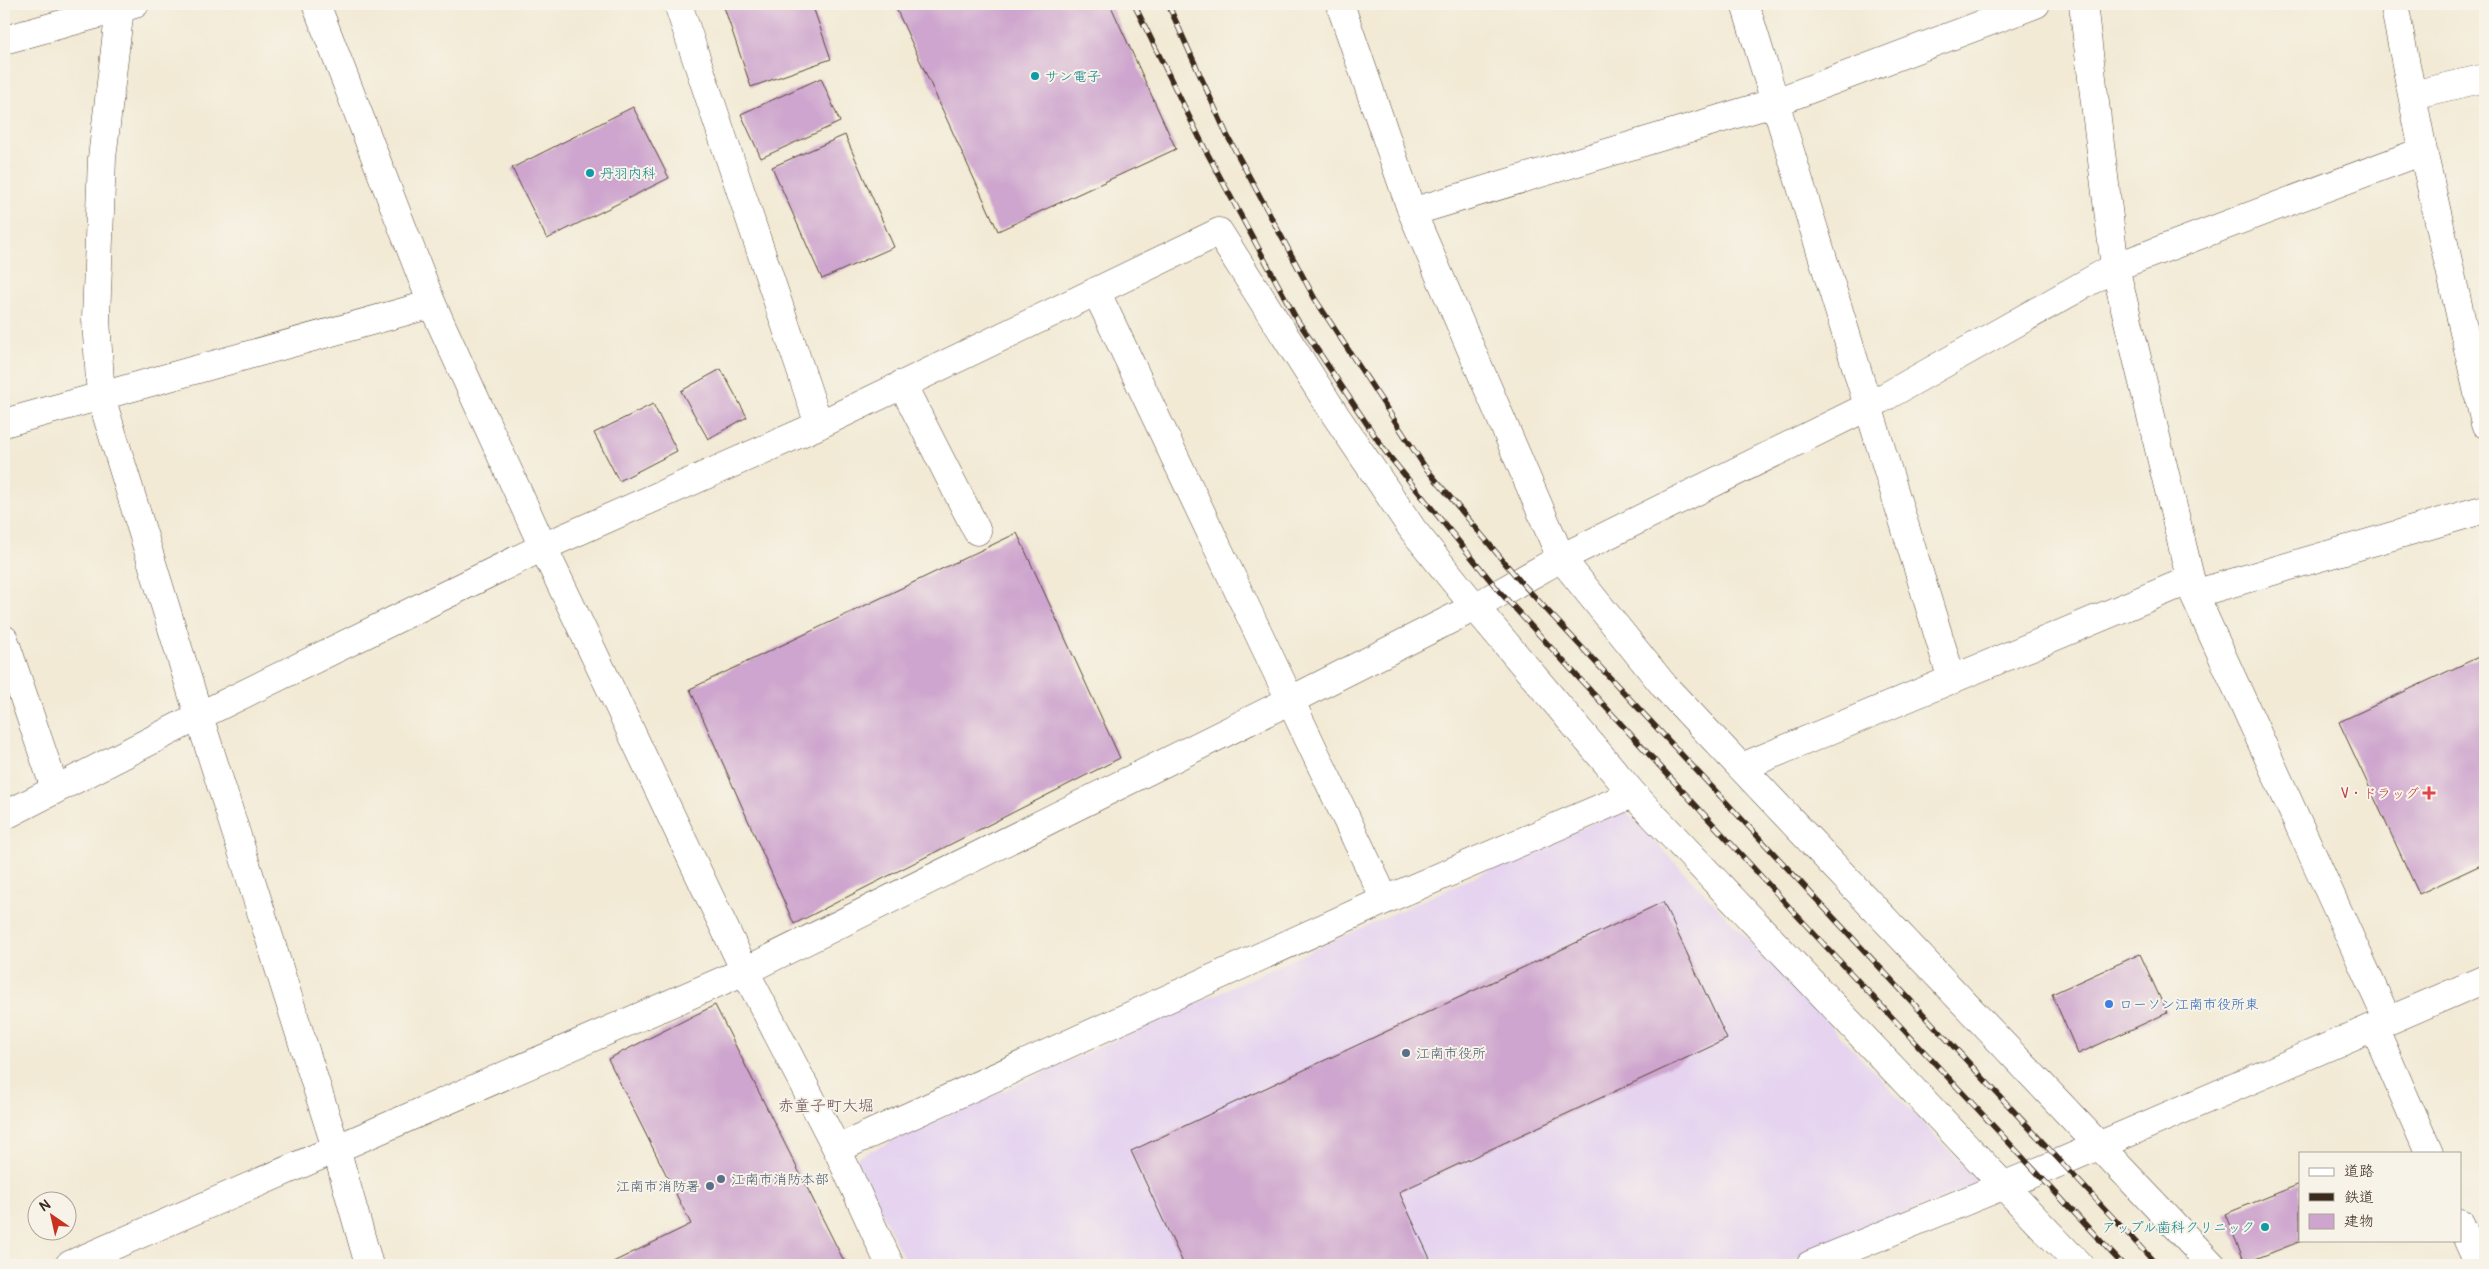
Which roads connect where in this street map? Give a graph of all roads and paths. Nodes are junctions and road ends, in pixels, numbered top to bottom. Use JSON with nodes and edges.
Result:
{"nodes":[{"id":1,"x":316,"y":4,"type":"edge"},
{"id":2,"x":678,"y":4,"type":"edge"},
{"id":3,"x":1340,"y":4,"type":"edge"},
{"id":4,"x":1745,"y":4,"type":"edge"},
{"id":5,"x":2036,"y":4,"type":"edge"},
{"id":6,"x":2083,"y":4,"type":"edge"},
{"id":7,"x":2394,"y":4,"type":"edge"},
{"id":8,"x":128,"y":6,"type":"edge"},
{"id":9,"x":4,"y":40,"type":"edge"},
{"id":10,"x":2485,"y":78,"type":"edge"},
{"id":11,"x":2412,"y":96,"type":"junction"},
{"id":12,"x":1776,"y":102,"type":"junction"},
{"id":13,"x":2423,"y":151,"type":"junction"},
{"id":14,"x":1412,"y":212,"type":"junction"},
{"id":15,"x":2115,"y":267,"type":"junction"},
{"id":16,"x":1096,"y":291,"type":"junction"},
{"id":17,"x":432,"y":304,"type":"junction"},
{"id":18,"x":902,"y":384,"type":"junction"},
{"id":19,"x":101,"y":397,"type":"junction"},
{"id":20,"x":1869,"y":406,"type":"junction"},
{"id":21,"x":4,"y":423,"type":"edge"},
{"id":22,"x":2485,"y":424,"type":"edge"},
{"id":23,"x":819,"y":425,"type":"junction"},
{"id":24,"x":2485,"y":509,"type":"edge"},
{"id":25,"x":977,"y":531,"type":"dead end"},
{"id":26,"x":543,"y":547,"type":"junction"},
{"id":27,"x":1561,"y":558,"type":"junction"},
{"id":28,"x":2192,"y":587,"type":"junction"},
{"id":29,"x":1475,"y":607,"type":"junction"},
{"id":30,"x":4,"y":639,"type":"edge"},
{"id":31,"x":1952,"y":680,"type":"junction"},
{"id":32,"x":1289,"y":701,"type":"junction"},
{"id":33,"x":199,"y":716,"type":"junction"},
{"id":34,"x":1742,"y":767,"type":"junction"},
{"id":35,"x":55,"y":789,"type":"junction"},
{"id":36,"x":1633,"y":794,"type":"junction"},
{"id":37,"x":4,"y":816,"type":"edge"},
{"id":38,"x":1385,"y":900,"type":"junction"},
{"id":39,"x":745,"y":971,"type":"junction"},
{"id":40,"x":2485,"y":980,"type":"edge"},
{"id":41,"x":2381,"y":1024,"type":"junction"},
{"id":42,"x":2101,"y":1145,"type":"junction"},
{"id":43,"x":336,"y":1148,"type":"junction"},
{"id":44,"x":837,"y":1149,"type":"junction"},
{"id":45,"x":2429,"y":1152,"type":"edge"},
{"id":46,"x":2004,"y":1186,"type":"junction"},
{"id":47,"x":2462,"y":1227,"type":"edge"},
{"id":48,"x":69,"y":1265,"type":"edge"},
{"id":49,"x":369,"y":1265,"type":"edge"},
{"id":50,"x":890,"y":1265,"type":"edge"},
{"id":51,"x":1810,"y":1265,"type":"edge"},
{"id":52,"x":2079,"y":1265,"type":"edge"},
{"id":53,"x":2212,"y":1265,"type":"edge"},
{"id":54,"x":2479,"y":1265,"type":"edge"}],
"edges":[{"from":1,"to":17,"type":"street"},
{"from":2,"to":23,"type":"street"},
{"from":3,"to":14,"type":"street"},
{"from":4,"to":12,"type":"street"},
{"from":5,"to":12,"type":"street"},
{"from":6,"to":15,"type":"street"},
{"from":7,"to":11,"type":"street"},
{"from":8,"to":9,"type":"street"},
{"from":8,"to":19,"type":"street"},
{"from":10,"to":11,"type":"street"},
{"from":11,"to":13,"type":"street"},
{"from":12,"to":14,"type":"street"},
{"from":12,"to":20,"type":"street"},
{"from":13,"to":15,"type":"street"},
{"from":13,"to":22,"type":"street"},
{"from":14,"to":27,"type":"street"},
{"from":15,"to":20,"type":"street"},
{"from":15,"to":28,"type":"street"},
{"from":16,"to":18,"type":"street"},
{"from":16,"to":29,"type":"street"},
{"from":16,"to":32,"type":"street"},
{"from":17,"to":19,"type":"street"},
{"from":17,"to":26,"type":"street"},
{"from":18,"to":23,"type":"street"},
{"from":18,"to":25,"type":"street"},
{"from":19,"to":21,"type":"street"},
{"from":19,"to":33,"type":"street"},
{"from":20,"to":27,"type":"street"},
{"from":20,"to":31,"type":"street"},
{"from":23,"to":26,"type":"street"},
{"from":24,"to":28,"type":"street"},
{"from":26,"to":33,"type":"street"},
{"from":26,"to":39,"type":"street"},
{"from":27,"to":29,"type":"street"},
{"from":27,"to":34,"type":"street"},
{"from":28,"to":31,"type":"street"},
{"from":28,"to":41,"type":"street"},
{"from":29,"to":32,"type":"street"},
{"from":29,"to":36,"type":"street"},
{"from":30,"to":35,"type":"street"},
{"from":31,"to":34,"type":"street"},
{"from":32,"to":38,"type":"street"},
{"from":32,"to":39,"type":"street"},
{"from":33,"to":35,"type":"street"},
{"from":33,"to":43,"type":"street"},
{"from":34,"to":42,"type":"street"},
{"from":35,"to":37,"type":"street"},
{"from":36,"to":38,"type":"street"},
{"from":36,"to":46,"type":"street"},
{"from":38,"to":44,"type":"street"},
{"from":39,"to":43,"type":"street"},
{"from":39,"to":44,"type":"street"},
{"from":40,"to":41,"type":"street"},
{"from":41,"to":42,"type":"street"},
{"from":41,"to":45,"type":"street"},
{"from":42,"to":46,"type":"street"},
{"from":42,"to":53,"type":"street"},
{"from":43,"to":48,"type":"street"},
{"from":43,"to":49,"type":"street"},
{"from":44,"to":50,"type":"street"},
{"from":46,"to":51,"type":"street"},
{"from":46,"to":52,"type":"street"},
{"from":47,"to":54,"type":"street"}]}
